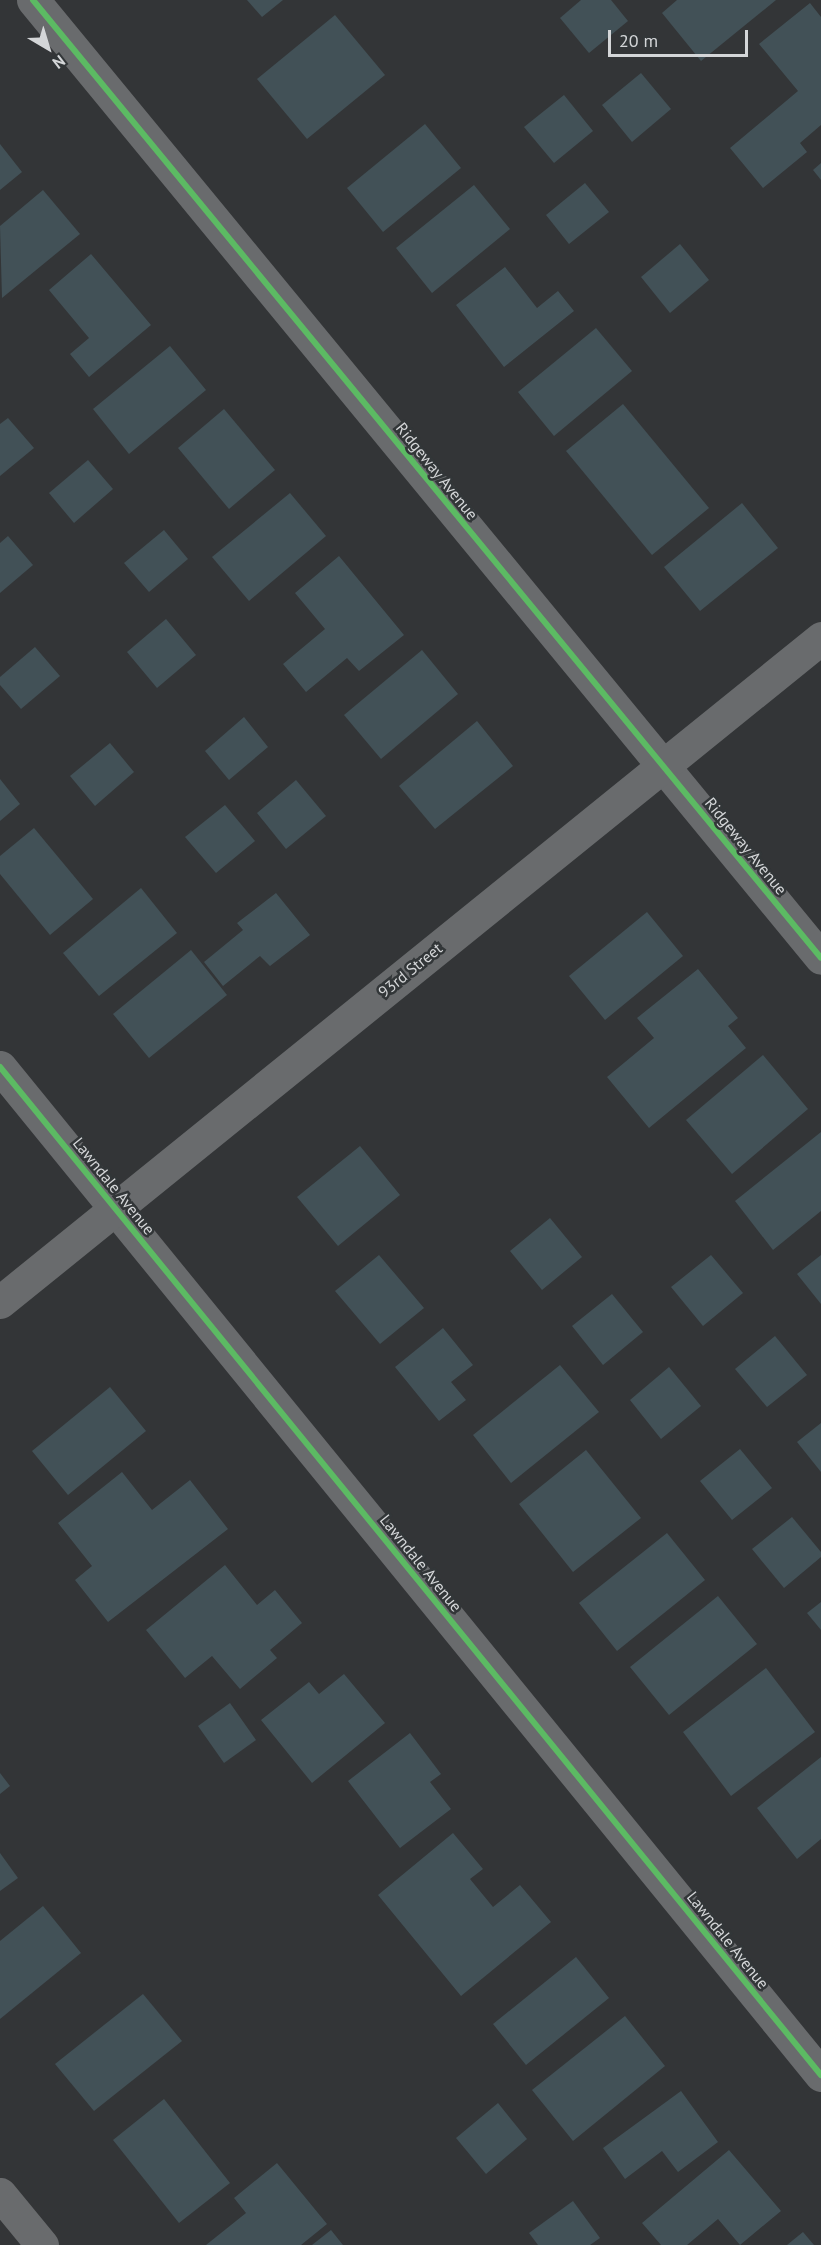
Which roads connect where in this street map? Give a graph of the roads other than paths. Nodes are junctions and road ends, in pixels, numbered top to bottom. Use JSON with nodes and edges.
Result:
{"nodes":[{"id":1,"x":33,"y":0,"type":"edge"},
{"id":2,"x":821,"y":638,"type":"edge"},
{"id":3,"x":663,"y":766,"type":"junction"},
{"id":4,"x":821,"y":958,"type":"edge"},
{"id":5,"x":0,"y":1067,"type":"edge"},
{"id":6,"x":115,"y":1208,"type":"junction"},
{"id":7,"x":0,"y":1302,"type":"edge"},
{"id":8,"x":821,"y":2076,"type":"edge"},
{"id":9,"x":0,"y":2194,"type":"edge"},
{"id":10,"x":42,"y":2245,"type":"edge"}],
"edges":[{"from":1,"to":3,"type":"street","name":"Ridgeway Avenue"},
{"from":2,"to":3,"type":"street","name":"93rd Street"},
{"from":3,"to":4,"type":"street","name":"Ridgeway Avenue"},
{"from":3,"to":6,"type":"street","name":"93rd Street"},
{"from":5,"to":6,"type":"street","name":"Lawndale Avenue"},
{"from":6,"to":7,"type":"street","name":"93rd Street"},
{"from":6,"to":8,"type":"street","name":"Lawndale Avenue"},
{"from":9,"to":10,"type":"street"}]}
